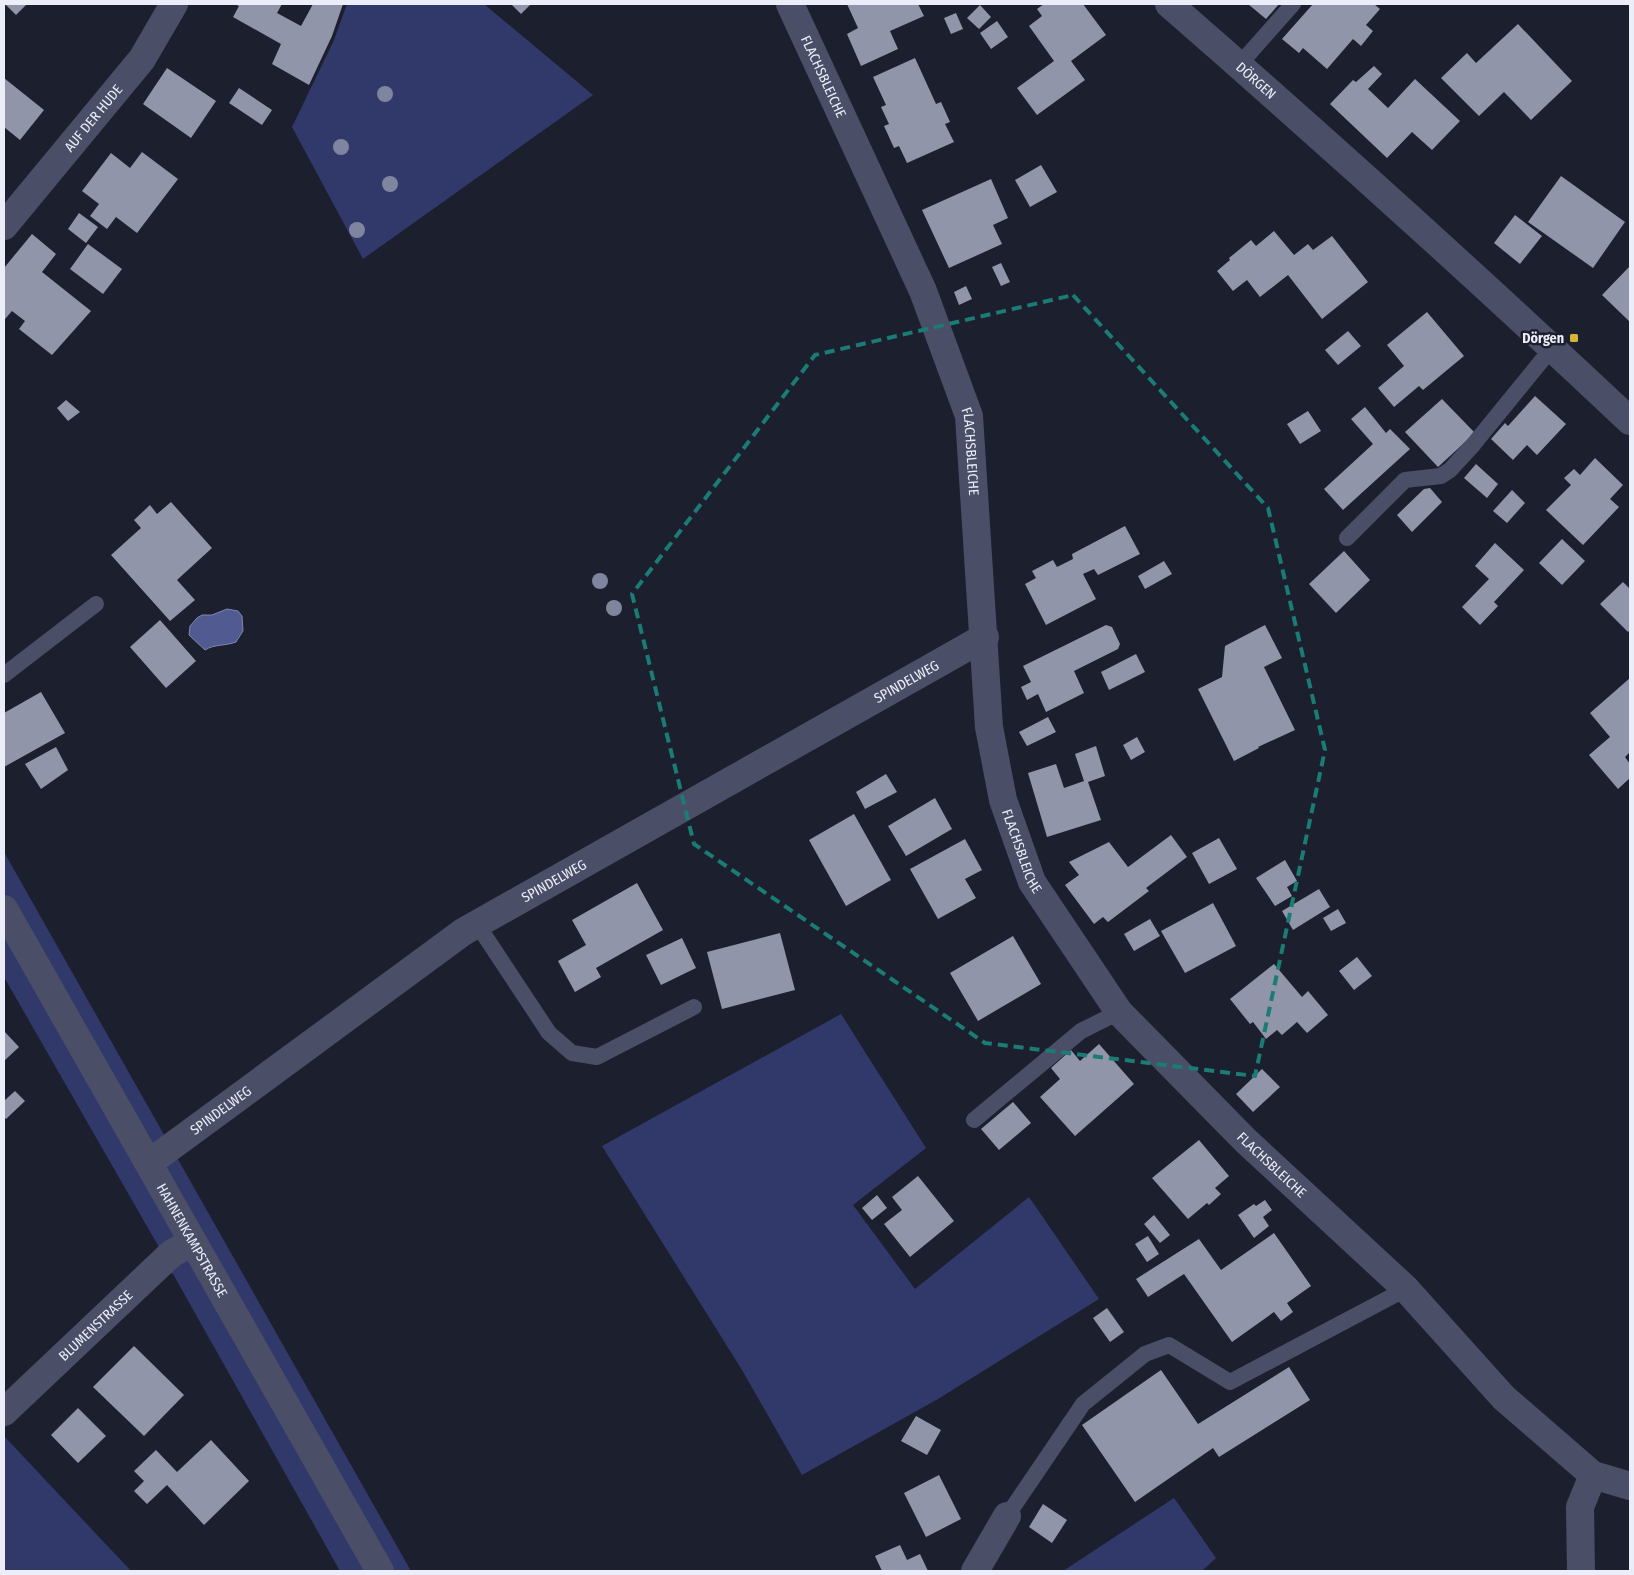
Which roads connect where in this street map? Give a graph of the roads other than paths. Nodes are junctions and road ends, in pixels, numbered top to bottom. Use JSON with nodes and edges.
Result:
{"nodes":[{"id":1,"x":174,"y":4,"type":"edge"},
{"id":2,"x":790,"y":4,"type":"edge"},
{"id":3,"x":1169,"y":4,"type":"edge"},
{"id":4,"x":1293,"y":4,"type":"edge"},
{"id":5,"x":1239,"y":66,"type":"junction"},
{"id":6,"x":4,"y":226,"type":"edge"},
{"id":7,"x":1552,"y":348,"type":"junction"},
{"id":8,"x":1630,"y":421,"type":"edge"},
{"id":9,"x":1347,"y":538,"type":"dead end"},
{"id":10,"x":96,"y":604,"type":"dead end"},
{"id":11,"x":985,"y":638,"type":"junction"},
{"id":12,"x":4,"y":676,"type":"edge"},
{"id":13,"x":4,"y":909,"type":"edge"},
{"id":14,"x":477,"y":924,"type":"junction"},
{"id":15,"x":694,"y":1006,"type":"dead end"},
{"id":16,"x":1119,"y":1012,"type":"junction"},
{"id":17,"x":974,"y":1120,"type":"dead end"},
{"id":18,"x":149,"y":1163,"type":"junction"},
{"id":19,"x":192,"y":1242,"type":"junction"},
{"id":20,"x":1406,"y":1289,"type":"junction"},
{"id":21,"x":4,"y":1412,"type":"edge"},
{"id":22,"x":1593,"y":1475,"type":"junction"},
{"id":23,"x":1630,"y":1486,"type":"edge"},
{"id":24,"x":1007,"y":1516,"type":"joint"},
{"id":25,"x":380,"y":1571,"type":"edge"},
{"id":26,"x":975,"y":1571,"type":"edge"},
{"id":27,"x":1581,"y":1571,"type":"edge"}],
"edges":[{"from":1,"to":6,"type":"street","name":"AUF DER HUDE"},
{"from":2,"to":11,"type":"street","name":"FLACHSBLEICHE"},
{"from":3,"to":5,"type":"street","name":"DÖRGEN"},
{"from":4,"to":5,"type":"lane"},
{"from":5,"to":7,"type":"street","name":"DÖRGEN"},
{"from":7,"to":8,"type":"street","name":"DÖRGEN"},
{"from":7,"to":9,"type":"lane"},
{"from":10,"to":12,"type":"lane"},
{"from":11,"to":14,"type":"street","name":"SPINDELWEG"},
{"from":11,"to":16,"type":"street","name":"FLACHSBLEICHE"},
{"from":13,"to":18,"type":"street","name":"HAHNENKAMPSTRASSE"},
{"from":14,"to":15,"type":"lane"},
{"from":14,"to":18,"type":"street","name":"SPINDELWEG"},
{"from":16,"to":17,"type":"lane"},
{"from":16,"to":20,"type":"street","name":"FLACHSBLEICHE"},
{"from":18,"to":19,"type":"street","name":"HAHNENKAMPSTRASSE"},
{"from":19,"to":21,"type":"street","name":"BLUMENSTRASSE"},
{"from":19,"to":25,"type":"street","name":"HAHNENKAMPSTRASSE"},
{"from":20,"to":22,"type":"street","name":"FLACHSBLEICHE"},
{"from":20,"to":24,"type":"lane"},
{"from":22,"to":23,"type":"street","name":"FLACHSBLEICHE"},
{"from":22,"to":27,"type":"street"},
{"from":24,"to":26,"type":"street"}]}
